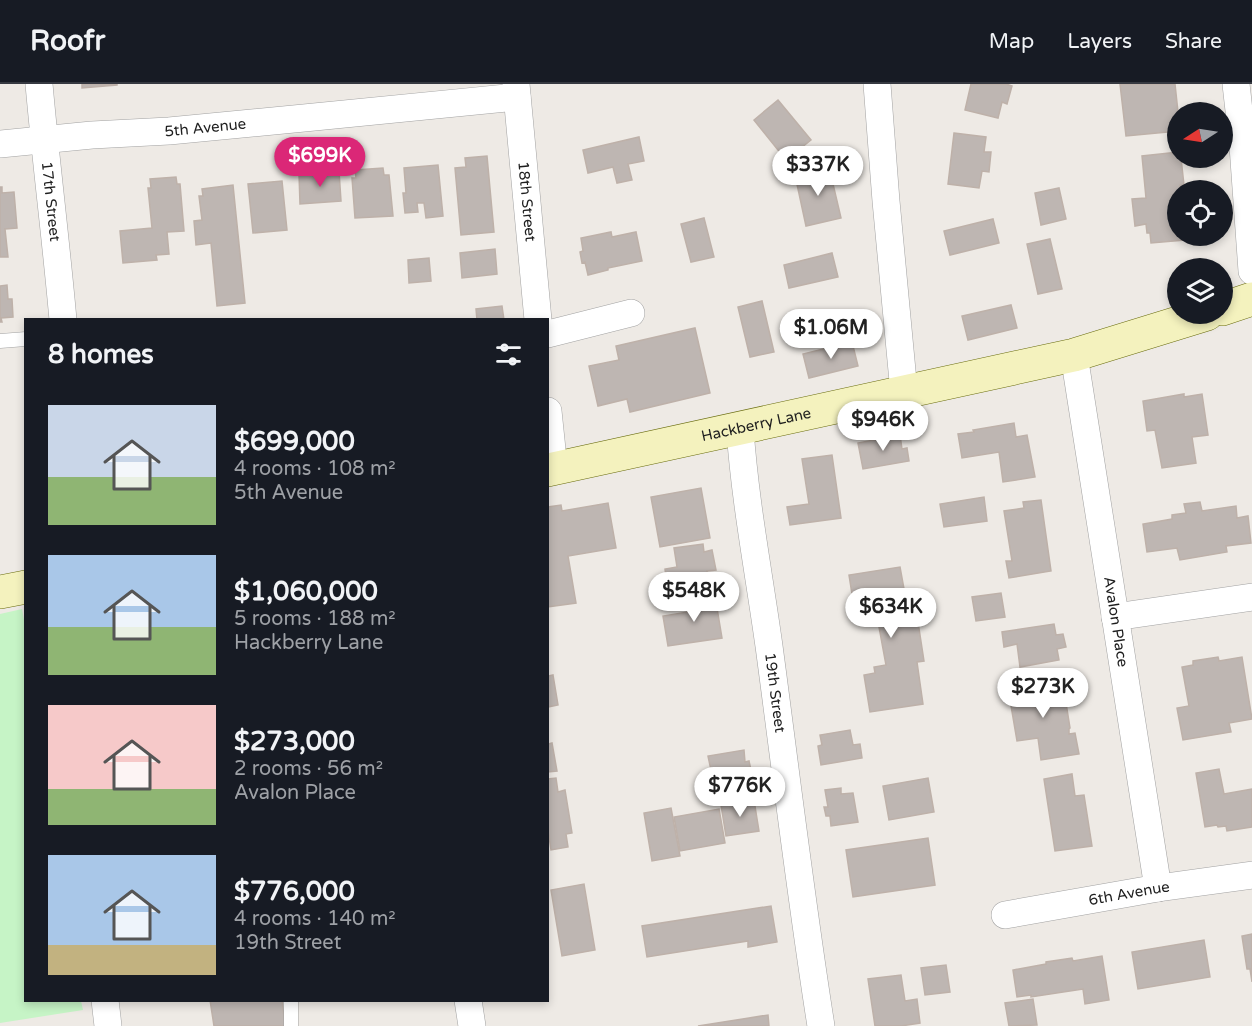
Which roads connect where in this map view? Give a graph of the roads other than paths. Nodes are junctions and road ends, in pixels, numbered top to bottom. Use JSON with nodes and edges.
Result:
{"nodes":[{"id":1,"x":39,"y":84,"type":"edge"},
{"id":2,"x":877,"y":84,"type":"edge"},
{"id":3,"x":1236,"y":84,"type":"edge"},
{"id":4,"x":516,"y":90,"type":"edge"},
{"id":5,"x":44,"y":140,"type":"junction"},
{"id":6,"x":0,"y":144,"type":"edge"},
{"id":7,"x":1252,"y":271,"type":"edge"},
{"id":8,"x":1252,"y":299,"type":"edge"},
{"id":9,"x":1233,"y":305,"type":"edge"},
{"id":10,"x":631,"y":313,"type":"dead end"},
{"id":11,"x":63,"y":318,"type":"edge"},
{"id":12,"x":538,"y":318,"type":"edge"},
{"id":13,"x":1175,"y":324,"type":"edge"},
{"id":14,"x":549,"y":334,"type":"edge"},
{"id":15,"x":24,"y":339,"type":"edge"},
{"id":16,"x":0,"y":341,"type":"edge"},
{"id":17,"x":1074,"y":356,"type":"junction"},
{"id":18,"x":904,"y":392,"type":"junction"},
{"id":19,"x":740,"y":429,"type":"junction"},
{"id":20,"x":549,"y":431,"type":"edge"},
{"id":21,"x":551,"y":470,"type":"edge"},
{"id":22,"x":24,"y":587,"type":"edge"},
{"id":23,"x":0,"y":592,"type":"edge"},
{"id":24,"x":1252,"y":597,"type":"edge"},
{"id":25,"x":1115,"y":617,"type":"junction"},
{"id":26,"x":1252,"y":875,"type":"edge"},
{"id":27,"x":1158,"y":888,"type":"junction"},
{"id":28,"x":1005,"y":915,"type":"dead end"},
{"id":29,"x":105,"y":1002,"type":"edge"},
{"id":30,"x":291,"y":1002,"type":"edge"},
{"id":31,"x":468,"y":1002,"type":"edge"},
{"id":32,"x":108,"y":1026,"type":"edge"},
{"id":33,"x":291,"y":1026,"type":"edge"},
{"id":34,"x":472,"y":1026,"type":"edge"},
{"id":35,"x":821,"y":1026,"type":"edge"}],
"edges":[{"from":1,"to":5,"type":"street","name":"17th Street"},
{"from":2,"to":18,"type":"street"},
{"from":3,"to":7,"type":"street"},
{"from":4,"to":5,"type":"street","name":"5th Avenue"},
{"from":4,"to":12,"type":"street","name":"18th Street"},
{"from":5,"to":6,"type":"street","name":"5th Avenue"},
{"from":5,"to":11,"type":"street","name":"17th Street"},
{"from":8,"to":9,"type":"main road"},
{"from":10,"to":14,"type":"street"},
{"from":13,"to":17,"type":"main road","name":"Hackberry Lane"},
{"from":15,"to":16,"type":"lane"},
{"from":17,"to":18,"type":"main road","name":"Hackberry Lane"},
{"from":17,"to":25,"type":"street","name":"Avalon Place"},
{"from":18,"to":19,"type":"main road","name":"Hackberry Lane"},
{"from":19,"to":21,"type":"main road","name":"Hackberry Lane"},
{"from":19,"to":35,"type":"street","name":"19th Street"},
{"from":20,"to":21,"type":"street"},
{"from":22,"to":23,"type":"main road"},
{"from":24,"to":25,"type":"street"},
{"from":25,"to":27,"type":"street","name":"Avalon Place"},
{"from":26,"to":27,"type":"street","name":"6th Avenue"},
{"from":27,"to":28,"type":"street","name":"6th Avenue"},
{"from":29,"to":32,"type":"street"},
{"from":30,"to":33,"type":"lane"},
{"from":31,"to":34,"type":"street"}]}
